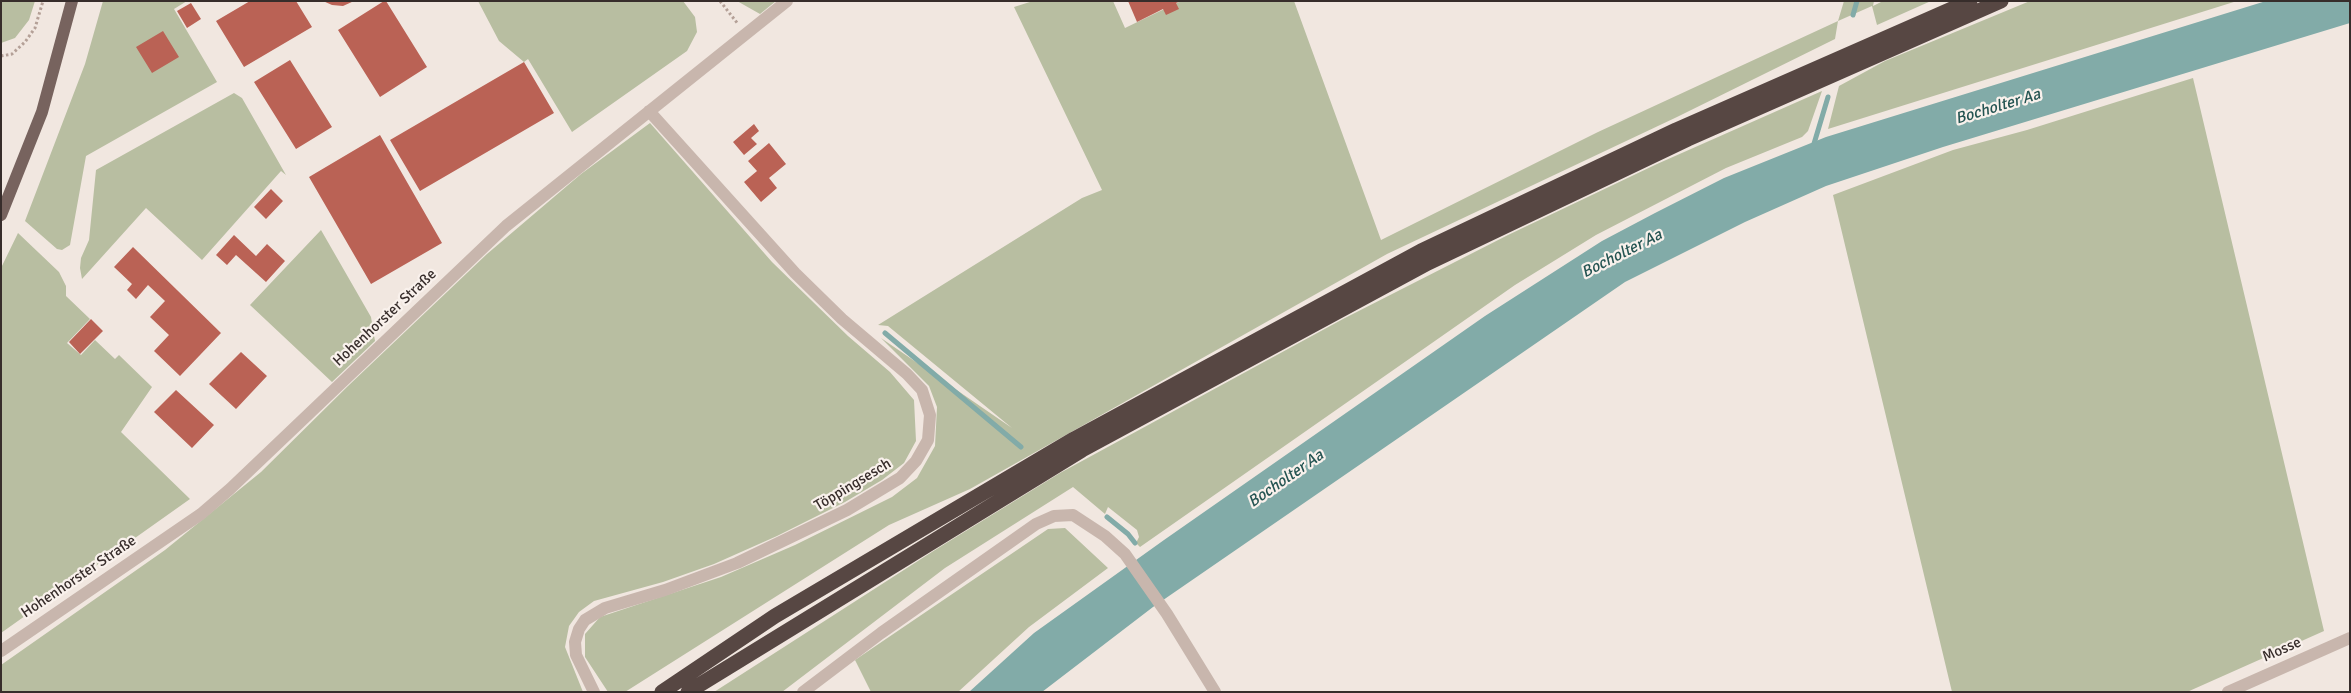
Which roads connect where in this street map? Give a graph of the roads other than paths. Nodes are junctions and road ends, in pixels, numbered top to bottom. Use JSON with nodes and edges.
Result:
{"nodes":[{"id":1,"x":72,"y":1,"type":"edge"},
{"id":2,"x":787,"y":1,"type":"edge"},
{"id":3,"x":1970,"y":1,"type":"edge"},
{"id":4,"x":2001,"y":1,"type":"edge"},
{"id":5,"x":649,"y":111,"type":"junction"},
{"id":6,"x":1,"y":215,"type":"edge"},
{"id":7,"x":2350,"y":638,"type":"edge"},
{"id":8,"x":1,"y":651,"type":"edge"},
{"id":9,"x":594,"y":692,"type":"edge"},
{"id":10,"x":662,"y":692,"type":"edge"},
{"id":11,"x":688,"y":692,"type":"edge"},
{"id":12,"x":803,"y":692,"type":"edge"},
{"id":13,"x":1215,"y":692,"type":"edge"},
{"id":14,"x":2228,"y":692,"type":"edge"}],
"edges":[{"from":1,"to":6,"type":"main road"},
{"from":2,"to":5,"type":"street","name":"Hohenhorster Straße"},
{"from":3,"to":10,"type":"highway"},
{"from":4,"to":11,"type":"highway"},
{"from":5,"to":8,"type":"street","name":"Hohenhorster Straße"},
{"from":5,"to":9,"type":"street","name":"Töppingsesch"},
{"from":7,"to":14,"type":"street","name":"Mosse"},
{"from":12,"to":13,"type":"street"}]}
